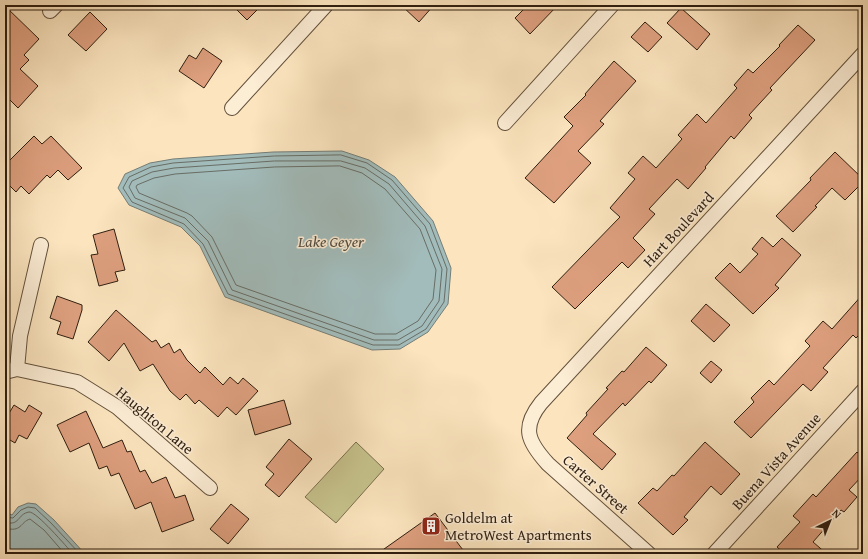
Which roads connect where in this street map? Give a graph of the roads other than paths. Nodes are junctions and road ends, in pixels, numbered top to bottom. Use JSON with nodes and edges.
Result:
{"nodes":[{"id":1,"x":326,"y":5,"type":"edge"},
{"id":2,"x":612,"y":5,"type":"edge"},
{"id":3,"x":863,"y":54,"type":"edge"},
{"id":4,"x":232,"y":108,"type":"dead end"},
{"id":5,"x":505,"y":123,"type":"dead end"},
{"id":6,"x":41,"y":245,"type":"dead end"},
{"id":7,"x":11,"y":371,"type":"edge"},
{"id":8,"x":863,"y":391,"type":"edge"},
{"id":9,"x":529,"y":433,"type":"joint"},
{"id":10,"x":210,"y":488,"type":"dead end"},
{"id":11,"x":649,"y":554,"type":"edge"},
{"id":12,"x":714,"y":554,"type":"edge"}],
"edges":[{"from":1,"to":4,"type":"street"},
{"from":2,"to":5,"type":"street"},
{"from":3,"to":9,"type":"street","name":"Hart Boulevard"},
{"from":6,"to":7,"type":"street"},
{"from":7,"to":10,"type":"street","name":"Haughton Lane"},
{"from":8,"to":12,"type":"street","name":"Buena Vista Avenue"},
{"from":9,"to":11,"type":"street","name":"Carter Street"}]}
